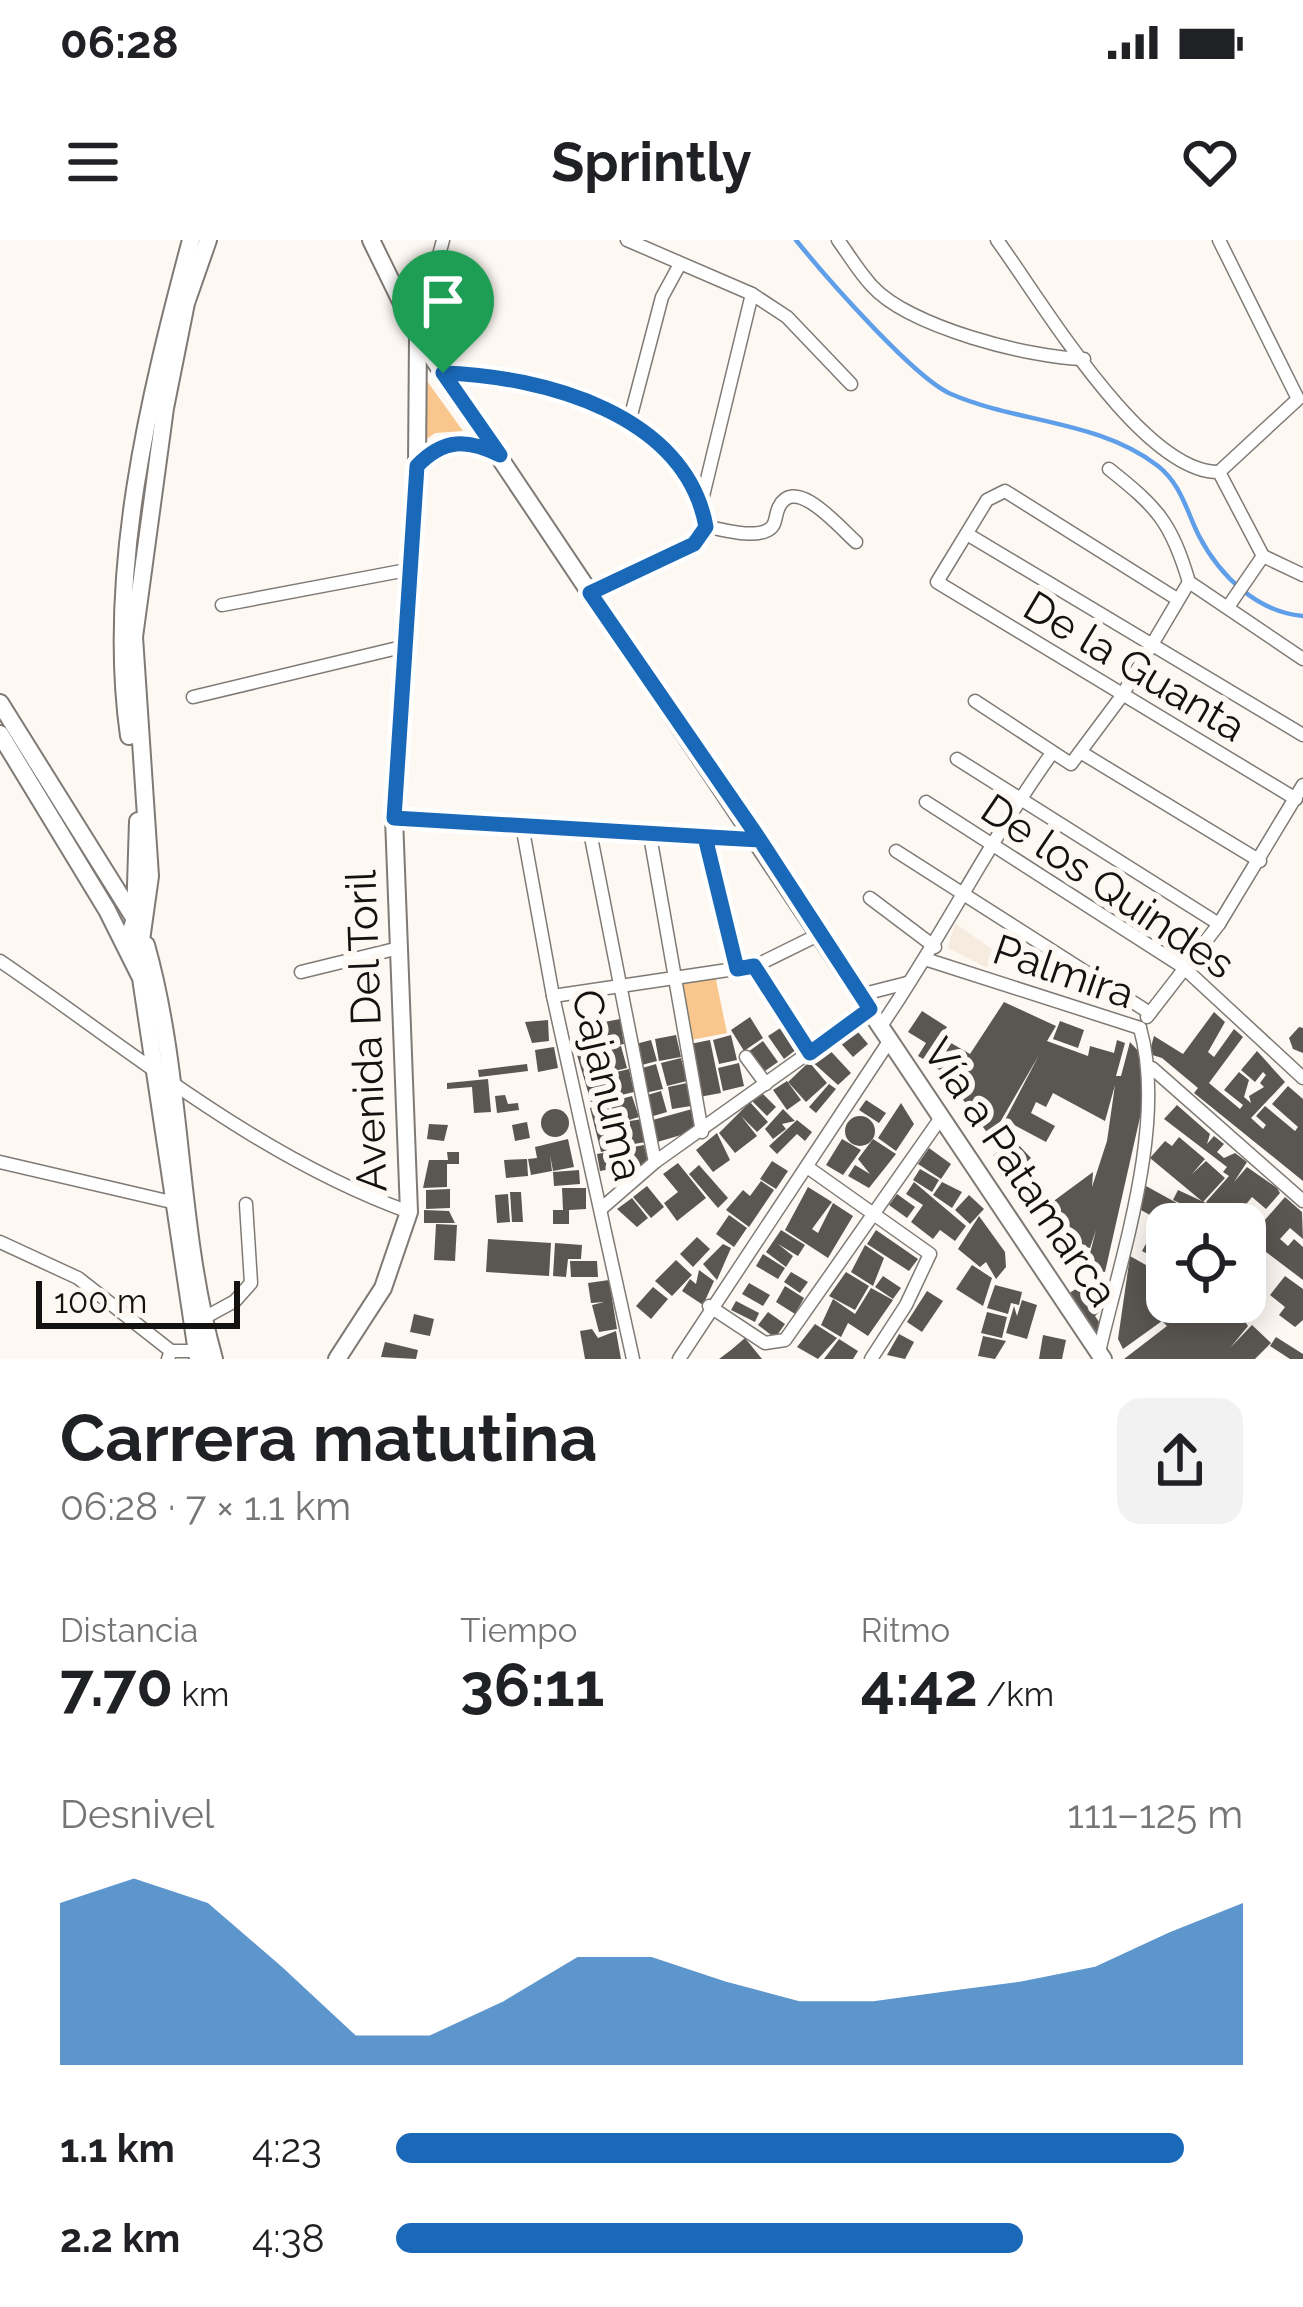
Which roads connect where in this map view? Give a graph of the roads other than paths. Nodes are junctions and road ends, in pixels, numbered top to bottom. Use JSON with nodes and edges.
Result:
{"nodes":[{"id":1,"x":191,"y":240,"type":"edge"},
{"id":2,"x":208,"y":240,"type":"edge"},
{"id":3,"x":371,"y":240,"type":"edge"},
{"id":4,"x":443,"y":240,"type":"edge"},
{"id":5,"x":627,"y":240,"type":"edge"},
{"id":6,"x":838,"y":240,"type":"edge"},
{"id":7,"x":997,"y":240,"type":"edge"},
{"id":8,"x":1220,"y":240,"type":"edge"},
{"id":9,"x":680,"y":264,"type":"junction"},
{"id":10,"x":752,"y":294,"type":"junction"},
{"id":11,"x":418,"y":336,"type":"junction"},
{"id":12,"x":1084,"y":359,"type":"junction"},
{"id":13,"x":443,"y":373,"type":"junction"},
{"id":14,"x":851,"y":384,"type":"dead end"},
{"id":15,"x":1300,"y":397,"type":"edge"},
{"id":16,"x":630,"y":418,"type":"junction"},
{"id":17,"x":500,"y":455,"type":"junction"},
{"id":18,"x":417,"y":466,"type":"junction"},
{"id":19,"x":1109,"y":469,"type":"dead end"},
{"id":20,"x":1220,"y":472,"type":"junction"},
{"id":21,"x":702,"y":500,"type":"junction"},
{"id":22,"x":706,"y":527,"type":"junction"},
{"id":23,"x":967,"y":534,"type":"junction"},
{"id":24,"x":856,"y":542,"type":"dead end"},
{"id":25,"x":1263,"y":556,"type":"junction"},
{"id":26,"x":412,"y":569,"type":"junction"},
{"id":27,"x":1303,"y":575,"type":"edge"},
{"id":28,"x":1189,"y":582,"type":"junction"},
{"id":29,"x":590,"y":593,"type":"junction"},
{"id":30,"x":1177,"y":599,"type":"junction"},
{"id":31,"x":1233,"y":602,"type":"junction"},
{"id":32,"x":222,"y":605,"type":"dead end"},
{"id":33,"x":1151,"y":645,"type":"junction"},
{"id":34,"x":406,"y":646,"type":"junction"},
{"id":35,"x":1303,"y":659,"type":"edge"},
{"id":36,"x":193,"y":697,"type":"dead end"},
{"id":37,"x":1121,"y":697,"type":"junction"},
{"id":38,"x":975,"y":701,"type":"dead end"},
{"id":39,"x":0,"y":703,"type":"edge"},
{"id":40,"x":0,"y":734,"type":"edge"},
{"id":41,"x":1303,"y":736,"type":"edge"},
{"id":42,"x":1052,"y":753,"type":"junction"},
{"id":43,"x":1082,"y":753,"type":"junction"},
{"id":44,"x":956,"y":759,"type":"dead end"},
{"id":45,"x":1303,"y":785,"type":"edge"},
{"id":46,"x":1021,"y":796,"type":"junction"},
{"id":47,"x":1295,"y":799,"type":"junction"},
{"id":48,"x":926,"y":802,"type":"dead end"},
{"id":49,"x":394,"y":818,"type":"junction"},
{"id":50,"x":522,"y":825,"type":"junction"},
{"id":51,"x":589,"y":827,"type":"junction"},
{"id":52,"x":649,"y":830,"type":"junction"},
{"id":53,"x":705,"y":837,"type":"junction"},
{"id":54,"x":760,"y":840,"type":"junction"},
{"id":55,"x":992,"y":845,"type":"junction"},
{"id":56,"x":896,"y":851,"type":"dead end"},
{"id":57,"x":138,"y":854,"type":"junction"},
{"id":58,"x":1260,"y":861,"type":"junction"},
{"id":59,"x":105,"y":870,"type":"junction"},
{"id":60,"x":962,"y":894,"type":"junction"},
{"id":61,"x":870,"y":898,"type":"dead end"},
{"id":62,"x":135,"y":918,"type":"junction"},
{"id":63,"x":1220,"y":924,"type":"junction"},
{"id":64,"x":820,"y":934,"type":"junction"},
{"id":65,"x":136,"y":943,"type":"junction"},
{"id":66,"x":395,"y":949,"type":"junction"},
{"id":67,"x":932,"y":954,"type":"junction"},
{"id":68,"x":0,"y":961,"type":"edge"},
{"id":69,"x":754,"y":966,"type":"junction"},
{"id":70,"x":1184,"y":967,"type":"junction"},
{"id":71,"x":737,"y":969,"type":"junction"},
{"id":72,"x":302,"y":972,"type":"dead end"},
{"id":73,"x":674,"y":976,"type":"junction"},
{"id":74,"x":913,"y":980,"type":"junction"},
{"id":75,"x":619,"y":985,"type":"junction"},
{"id":76,"x":553,"y":996,"type":"junction"},
{"id":77,"x":865,"y":1002,"type":"junction"},
{"id":78,"x":1150,"y":1013,"type":"junction"},
{"id":79,"x":1140,"y":1028,"type":"junction"},
{"id":80,"x":886,"y":1033,"type":"junction"},
{"id":81,"x":810,"y":1053,"type":"junction"},
{"id":82,"x":746,"y":1057,"type":"dead end"},
{"id":83,"x":153,"y":1066,"type":"junction"},
{"id":84,"x":1152,"y":1068,"type":"junction"},
{"id":85,"x":1303,"y":1078,"type":"edge"},
{"id":86,"x":172,"y":1081,"type":"junction"},
{"id":87,"x":766,"y":1084,"type":"junction"},
{"id":88,"x":940,"y":1120,"type":"junction"},
{"id":89,"x":702,"y":1132,"type":"junction"},
{"id":90,"x":0,"y":1162,"type":"edge"},
{"id":91,"x":656,"y":1162,"type":"junction"},
{"id":92,"x":810,"y":1169,"type":"junction"},
{"id":93,"x":1303,"y":1201,"type":"edge"},
{"id":94,"x":180,"y":1204,"type":"junction"},
{"id":95,"x":246,"y":1204,"type":"dead end"},
{"id":96,"x":602,"y":1208,"type":"junction"},
{"id":97,"x":409,"y":1212,"type":"junction"},
{"id":98,"x":875,"y":1214,"type":"junction"},
{"id":99,"x":0,"y":1242,"type":"edge"},
{"id":100,"x":709,"y":1306,"type":"junction"},
{"id":101,"x":204,"y":1318,"type":"junction"},
{"id":102,"x":170,"y":1355,"type":"edge"},
{"id":103,"x":197,"y":1355,"type":"edge"},
{"id":104,"x":1101,"y":1356,"type":"edge"},
{"id":105,"x":214,"y":1359,"type":"edge"},
{"id":106,"x":337,"y":1359,"type":"edge"},
{"id":107,"x":633,"y":1359,"type":"edge"},
{"id":108,"x":679,"y":1359,"type":"edge"},
{"id":109,"x":871,"y":1359,"type":"edge"}],
"edges":[{"from":1,"to":57,"type":"street"},
{"from":2,"to":65,"type":"street"},
{"from":3,"to":11,"type":"street","name":"Vía a Patamarca"},
{"from":4,"to":11,"type":"street"},
{"from":5,"to":9,"type":"street"},
{"from":6,"to":12,"type":"street"},
{"from":7,"to":12,"type":"street"},
{"from":8,"to":15,"type":"street"},
{"from":9,"to":10,"type":"street"},
{"from":9,"to":16,"type":"street"},
{"from":10,"to":14,"type":"street"},
{"from":10,"to":21,"type":"street"},
{"from":11,"to":13,"type":"street","name":"Vía a Patamarca"},
{"from":11,"to":18,"type":"street","name":"Avenida Del Toril"},
{"from":12,"to":20,"type":"street"},
{"from":13,"to":16,"type":"street"},
{"from":13,"to":17,"type":"street","name":"Vía a Patamarca"},
{"from":15,"to":20,"type":"street"},
{"from":16,"to":21,"type":"street"},
{"from":17,"to":18,"type":"street"},
{"from":17,"to":29,"type":"street","name":"Vía a Patamarca"},
{"from":18,"to":26,"type":"street","name":"Avenida Del Toril"},
{"from":19,"to":28,"type":"street"},
{"from":20,"to":25,"type":"street"},
{"from":21,"to":22,"type":"street"},
{"from":22,"to":24,"type":"street"},
{"from":22,"to":29,"type":"street"},
{"from":23,"to":30,"type":"street"},
{"from":23,"to":33,"type":"street"},
{"from":23,"to":37,"type":"street","name":"De la Guanta"},
{"from":25,"to":27,"type":"street"},
{"from":25,"to":31,"type":"street"},
{"from":26,"to":32,"type":"street"},
{"from":26,"to":34,"type":"street","name":"Avenida Del Toril"},
{"from":28,"to":30,"type":"street"},
{"from":28,"to":31,"type":"street"},
{"from":29,"to":54,"type":"street","name":"Vía a Patamarca"},
{"from":30,"to":33,"type":"street"},
{"from":31,"to":35,"type":"street"},
{"from":33,"to":37,"type":"street"},
{"from":33,"to":41,"type":"street"},
{"from":34,"to":36,"type":"street"},
{"from":34,"to":49,"type":"street","name":"Avenida Del Toril"},
{"from":37,"to":43,"type":"street"},
{"from":37,"to":47,"type":"street","name":"De la Guanta"},
{"from":38,"to":42,"type":"street"},
{"from":39,"to":59,"type":"street"},
{"from":40,"to":65,"type":"street"},
{"from":42,"to":43,"type":"street"},
{"from":42,"to":46,"type":"street"},
{"from":43,"to":58,"type":"street"},
{"from":44,"to":46,"type":"street"},
{"from":45,"to":47,"type":"street"},
{"from":46,"to":55,"type":"street"},
{"from":46,"to":63,"type":"street"},
{"from":47,"to":58,"type":"street"},
{"from":48,"to":55,"type":"street","name":"De los Quindes"},
{"from":49,"to":50,"type":"street"},
{"from":49,"to":66,"type":"street","name":"Avenida Del Toril"},
{"from":50,"to":51,"type":"street"},
{"from":50,"to":76,"type":"street","name":"Cajanuma"},
{"from":51,"to":52,"type":"street"},
{"from":51,"to":75,"type":"street"},
{"from":52,"to":53,"type":"street"},
{"from":52,"to":73,"type":"street"},
{"from":53,"to":54,"type":"street"},
{"from":53,"to":71,"type":"street"},
{"from":54,"to":64,"type":"street","name":"Vía a Patamarca"},
{"from":55,"to":60,"type":"street"},
{"from":55,"to":70,"type":"street","name":"De los Quindes"},
{"from":56,"to":60,"type":"street"},
{"from":57,"to":59,"type":"street"},
{"from":57,"to":62,"type":"street"},
{"from":58,"to":63,"type":"street"},
{"from":59,"to":62,"type":"street"},
{"from":60,"to":67,"type":"street"},
{"from":60,"to":78,"type":"street"},
{"from":61,"to":67,"type":"street","name":"Palmira"},
{"from":62,"to":65,"type":"street"},
{"from":63,"to":70,"type":"street"},
{"from":64,"to":69,"type":"street"},
{"from":64,"to":77,"type":"street","name":"Vía a Patamarca"},
{"from":65,"to":83,"type":"street"},
{"from":65,"to":86,"type":"street"},
{"from":66,"to":72,"type":"street"},
{"from":66,"to":97,"type":"street","name":"Avenida Del Toril"},
{"from":67,"to":74,"type":"street"},
{"from":67,"to":79,"type":"street","name":"Palmira"},
{"from":68,"to":83,"type":"street"},
{"from":69,"to":71,"type":"street"},
{"from":69,"to":81,"type":"street"},
{"from":70,"to":78,"type":"street"},
{"from":70,"to":85,"type":"street","name":"De los Quindes"},
{"from":71,"to":73,"type":"street"},
{"from":73,"to":75,"type":"street"},
{"from":73,"to":89,"type":"street"},
{"from":74,"to":77,"type":"street"},
{"from":74,"to":80,"type":"street"},
{"from":75,"to":76,"type":"street"},
{"from":75,"to":91,"type":"street"},
{"from":76,"to":96,"type":"street","name":"Cajanuma"},
{"from":77,"to":80,"type":"street","name":"Vía a Patamarca"},
{"from":77,"to":81,"type":"street"},
{"from":78,"to":79,"type":"street"},
{"from":79,"to":84,"type":"street","name":"Palmira"},
{"from":80,"to":88,"type":"street","name":"Vía a Patamarca"},
{"from":80,"to":92,"type":"street"},
{"from":81,"to":87,"type":"street"},
{"from":82,"to":87,"type":"street"},
{"from":83,"to":86,"type":"street"},
{"from":83,"to":94,"type":"street"},
{"from":84,"to":93,"type":"street"},
{"from":84,"to":104,"type":"street","name":"Palmira"},
{"from":86,"to":94,"type":"street"},
{"from":86,"to":97,"type":"street"},
{"from":87,"to":89,"type":"street"},
{"from":88,"to":98,"type":"street"},
{"from":88,"to":104,"type":"street","name":"Vía a Patamarca"},
{"from":89,"to":91,"type":"street"},
{"from":90,"to":94,"type":"street"},
{"from":91,"to":96,"type":"street"},
{"from":92,"to":98,"type":"street"},
{"from":92,"to":100,"type":"street"},
{"from":94,"to":101,"type":"street"},
{"from":94,"to":103,"type":"street"},
{"from":95,"to":101,"type":"street"},
{"from":96,"to":107,"type":"street","name":"Cajanuma"},
{"from":97,"to":106,"type":"street","name":"Avenida Del Toril"},
{"from":98,"to":100,"type":"street"},
{"from":98,"to":109,"type":"street"},
{"from":99,"to":102,"type":"street"},
{"from":100,"to":108,"type":"street"},
{"from":101,"to":105,"type":"street"},
{"from":102,"to":103,"type":"street"}]}
